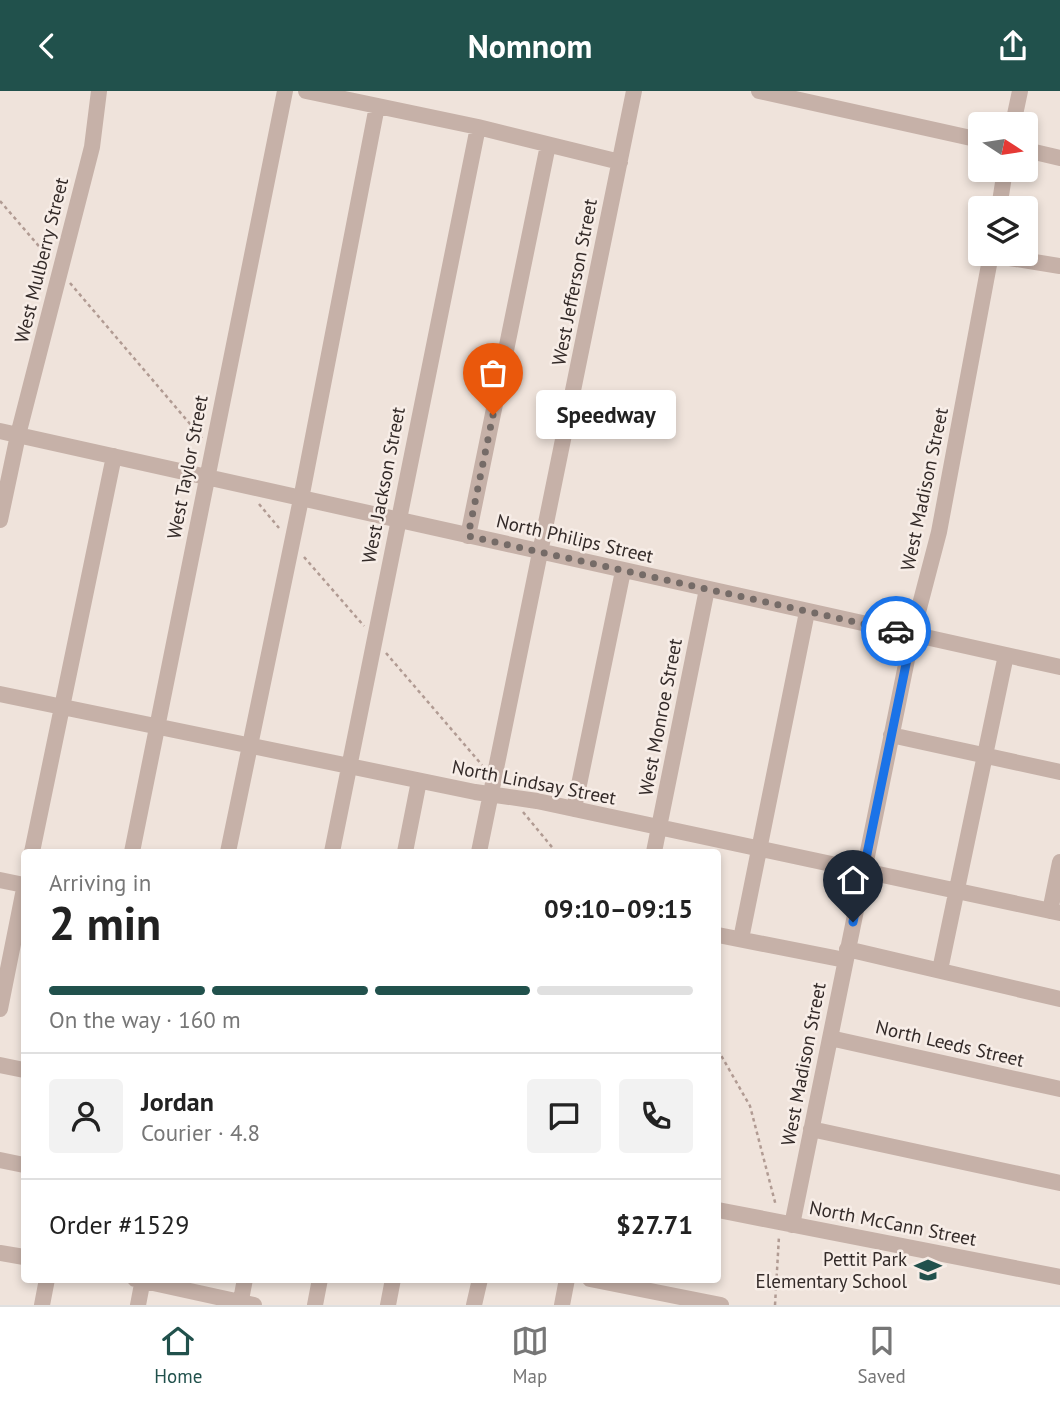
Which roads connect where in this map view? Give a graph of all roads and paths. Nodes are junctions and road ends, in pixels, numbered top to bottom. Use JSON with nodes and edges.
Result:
{"nodes":[{"id":1,"x":99,"y":91,"type":"edge"},
{"id":2,"x":285,"y":91,"type":"edge"},
{"id":3,"x":306,"y":91,"type":"edge"},
{"id":4,"x":634,"y":91,"type":"edge"},
{"id":5,"x":759,"y":91,"type":"edge"},
{"id":6,"x":1020,"y":91,"type":"edge"},
{"id":7,"x":377,"y":106,"type":"junction"},
{"id":8,"x":1016,"y":112,"type":"edge"},
{"id":9,"x":478,"y":127,"type":"junction"},
{"id":10,"x":968,"y":137,"type":"edge"},
{"id":11,"x":548,"y":145,"type":"junction"},
{"id":12,"x":1038,"y":153,"type":"edge"},
{"id":13,"x":1060,"y":158,"type":"edge"},
{"id":14,"x":620,"y":162,"type":"junction"},
{"id":15,"x":0,"y":201,"type":"edge"},
{"id":16,"x":1038,"y":262,"type":"edge"},
{"id":17,"x":989,"y":266,"type":"edge"},
{"id":18,"x":1060,"y":266,"type":"edge"},
{"id":19,"x":60,"y":271,"type":"junction"},
{"id":20,"x":0,"y":431,"type":"edge"},
{"id":21,"x":18,"y":435,"type":"junction"},
{"id":22,"x":212,"y":449,"type":"junction"},
{"id":23,"x":114,"y":456,"type":"junction"},
{"id":24,"x":207,"y":476,"type":"junction"},
{"id":25,"x":301,"y":499,"type":"junction"},
{"id":26,"x":259,"y":504,"type":"dead end"},
{"id":27,"x":0,"y":520,"type":"edge"},
{"id":28,"x":397,"y":520,"type":"junction"},
{"id":29,"x":468,"y":536,"type":"junction"},
{"id":30,"x":291,"y":542,"type":"junction"},
{"id":31,"x":541,"y":552,"type":"junction"},
{"id":32,"x":623,"y":571,"type":"junction"},
{"id":33,"x":707,"y":589,"type":"junction"},
{"id":34,"x":807,"y":611,"type":"junction"},
{"id":35,"x":912,"y":635,"type":"junction"},
{"id":36,"x":374,"y":640,"type":"junction"},
{"id":37,"x":1006,"y":655,"type":"junction"},
{"id":38,"x":1060,"y":667,"type":"edge"},
{"id":39,"x":0,"y":694,"type":"edge"},
{"id":40,"x":63,"y":708,"type":"junction"},
{"id":41,"x":157,"y":728,"type":"junction"},
{"id":42,"x":891,"y":736,"type":"junction"},
{"id":43,"x":249,"y":746,"type":"junction"},
{"id":44,"x":985,"y":755,"type":"junction"},
{"id":45,"x":349,"y":766,"type":"junction"},
{"id":46,"x":1060,"y":772,"type":"edge"},
{"id":47,"x":419,"y":781,"type":"junction"},
{"id":48,"x":492,"y":786,"type":"junction"},
{"id":49,"x":510,"y":797,"type":"junction"},
{"id":50,"x":574,"y":810,"type":"junction"},
{"id":51,"x":659,"y":829,"type":"junction"},
{"id":52,"x":33,"y":849,"type":"edge"},
{"id":53,"x":133,"y":849,"type":"edge"},
{"id":54,"x":229,"y":849,"type":"edge"},
{"id":55,"x":333,"y":849,"type":"edge"},
{"id":56,"x":406,"y":849,"type":"edge"},
{"id":57,"x":479,"y":849,"type":"edge"},
{"id":58,"x":553,"y":849,"type":"edge"},
{"id":59,"x":655,"y":849,"type":"edge"},
{"id":60,"x":759,"y":849,"type":"junction"},
{"id":61,"x":1060,"y":862,"type":"edge"},
{"id":62,"x":863,"y":870,"type":"junction"},
{"id":63,"x":0,"y":880,"type":"edge"},
{"id":64,"x":21,"y":886,"type":"edge"},
{"id":65,"x":956,"y":890,"type":"junction"},
{"id":66,"x":21,"y":902,"type":"edge"},
{"id":67,"x":1055,"y":912,"type":"edge"},
{"id":68,"x":721,"y":936,"type":"edge"},
{"id":69,"x":741,"y":939,"type":"junction"},
{"id":70,"x":846,"y":954,"type":"junction"},
{"id":71,"x":940,"y":970,"type":"junction"},
{"id":72,"x":1060,"y":999,"type":"edge"},
{"id":73,"x":0,"y":1009,"type":"edge"},
{"id":74,"x":830,"y":1038,"type":"junction"},
{"id":75,"x":721,"y":1055,"type":"edge"},
{"id":76,"x":0,"y":1065,"type":"edge"},
{"id":77,"x":21,"y":1069,"type":"edge"},
{"id":78,"x":1060,"y":1089,"type":"edge"},
{"id":79,"x":811,"y":1129,"type":"junction"},
{"id":80,"x":0,"y":1160,"type":"edge"},
{"id":81,"x":21,"y":1164,"type":"edge"},
{"id":82,"x":1060,"y":1183,"type":"edge"},
{"id":83,"x":721,"y":1211,"type":"edge"},
{"id":84,"x":775,"y":1222,"type":"junction"},
{"id":85,"x":792,"y":1225,"type":"junction"},
{"id":86,"x":0,"y":1253,"type":"edge"},
{"id":87,"x":21,"y":1256,"type":"edge"},
{"id":88,"x":1060,"y":1277,"type":"edge"},
{"id":89,"x":46,"y":1283,"type":"edge"},
{"id":90,"x":140,"y":1283,"type":"edge"},
{"id":91,"x":153,"y":1283,"type":"edge"},
{"id":92,"x":245,"y":1283,"type":"edge"},
{"id":93,"x":319,"y":1283,"type":"edge"},
{"id":94,"x":392,"y":1283,"type":"edge"},
{"id":95,"x":479,"y":1283,"type":"edge"},
{"id":96,"x":567,"y":1283,"type":"edge"},
{"id":97,"x":613,"y":1283,"type":"edge"},
{"id":98,"x":669,"y":1293,"type":"edge"},
{"id":99,"x":245,"y":1304,"type":"edge"},
{"id":100,"x":42,"y":1305,"type":"edge"},
{"id":101,"x":138,"y":1305,"type":"edge"},
{"id":102,"x":315,"y":1305,"type":"edge"},
{"id":103,"x":388,"y":1305,"type":"edge"},
{"id":104,"x":474,"y":1305,"type":"edge"},
{"id":105,"x":562,"y":1305,"type":"edge"},
{"id":106,"x":721,"y":1305,"type":"edge"},
{"id":107,"x":775,"y":1305,"type":"edge"}],
"edges":[{"from":1,"to":19,"type":"street","name":"West Mulberry Street"},
{"from":2,"to":22,"type":"street","name":"West Taylor Street"},
{"from":3,"to":7,"type":"street"},
{"from":4,"to":14,"type":"street","name":"West Jefferson Street"},
{"from":5,"to":10,"type":"street"},
{"from":6,"to":8,"type":"street"},
{"from":7,"to":9,"type":"street"},
{"from":7,"to":25,"type":"street"},
{"from":9,"to":11,"type":"street"},
{"from":9,"to":28,"type":"street","name":"West Jackson Street"},
{"from":11,"to":14,"type":"street"},
{"from":11,"to":29,"type":"street"},
{"from":12,"to":13,"type":"street"},
{"from":14,"to":31,"type":"street","name":"West Jefferson Street"},
{"from":15,"to":19,"type":"path"},
{"from":16,"to":18,"type":"street"},
{"from":17,"to":35,"type":"street","name":"West Madison Street"},
{"from":19,"to":21,"type":"street","name":"West Mulberry Street"},
{"from":19,"to":22,"type":"path"},
{"from":20,"to":21,"type":"street","name":"North Philips Street"},
{"from":21,"to":23,"type":"street","name":"North Philips Street"},
{"from":21,"to":27,"type":"street","name":"West Mulberry Street"},
{"from":22,"to":24,"type":"street","name":"West Taylor Street"},
{"from":23,"to":24,"type":"street","name":"North Philips Street"},
{"from":23,"to":40,"type":"street"},
{"from":24,"to":25,"type":"street","name":"North Philips Street"},
{"from":24,"to":41,"type":"street","name":"West Taylor Street"},
{"from":25,"to":28,"type":"street","name":"North Philips Street"},
{"from":25,"to":30,"type":"street"},
{"from":26,"to":30,"type":"path"},
{"from":28,"to":29,"type":"street","name":"North Philips Street"},
{"from":28,"to":36,"type":"street","name":"West Jackson Street"},
{"from":29,"to":31,"type":"street","name":"North Philips Street"},
{"from":30,"to":36,"type":"path"},
{"from":30,"to":43,"type":"street"},
{"from":31,"to":32,"type":"street","name":"North Philips Street"},
{"from":31,"to":48,"type":"street","name":"West Jefferson Street"},
{"from":32,"to":33,"type":"street","name":"North Philips Street"},
{"from":32,"to":50,"type":"street"},
{"from":33,"to":34,"type":"street","name":"North Philips Street"},
{"from":33,"to":51,"type":"street","name":"West Monroe Street"},
{"from":34,"to":35,"type":"street","name":"North Philips Street"},
{"from":34,"to":60,"type":"street"},
{"from":35,"to":37,"type":"street","name":"North Philips Street"},
{"from":35,"to":42,"type":"street","name":"West Madison Street"},
{"from":36,"to":45,"type":"street","name":"West Jackson Street"},
{"from":36,"to":48,"type":"path"},
{"from":37,"to":38,"type":"street","name":"North Philips Street"},
{"from":37,"to":44,"type":"street"},
{"from":39,"to":40,"type":"street","name":"North Lindsay Street"},
{"from":40,"to":41,"type":"street","name":"North Lindsay Street"},
{"from":40,"to":52,"type":"street"},
{"from":41,"to":43,"type":"street","name":"North Lindsay Street"},
{"from":41,"to":53,"type":"street","name":"West Taylor Street"},
{"from":42,"to":44,"type":"street"},
{"from":42,"to":62,"type":"street","name":"West Madison Street"},
{"from":43,"to":45,"type":"street","name":"North Lindsay Street"},
{"from":43,"to":54,"type":"street"},
{"from":44,"to":46,"type":"street"},
{"from":44,"to":65,"type":"street"},
{"from":45,"to":47,"type":"street","name":"North Lindsay Street"},
{"from":45,"to":55,"type":"street","name":"West Jackson Street"},
{"from":47,"to":48,"type":"street","name":"North Lindsay Street"},
{"from":47,"to":56,"type":"street"},
{"from":48,"to":49,"type":"street","name":"North Lindsay Street"},
{"from":48,"to":57,"type":"street","name":"West Jefferson Street"},
{"from":49,"to":50,"type":"street","name":"North Lindsay Street"},
{"from":49,"to":58,"type":"path"},
{"from":50,"to":51,"type":"street","name":"North Lindsay Street"},
{"from":51,"to":59,"type":"street","name":"West Monroe Street"},
{"from":51,"to":60,"type":"street","name":"North Lindsay Street"},
{"from":60,"to":62,"type":"street","name":"North Lindsay Street"},
{"from":60,"to":69,"type":"street"},
{"from":61,"to":67,"type":"street"},
{"from":62,"to":65,"type":"street","name":"North Lindsay Street"},
{"from":62,"to":70,"type":"street","name":"West Madison Street"},
{"from":63,"to":64,"type":"street"},
{"from":65,"to":67,"type":"street","name":"North Lindsay Street"},
{"from":65,"to":71,"type":"street"},
{"from":66,"to":73,"type":"street"},
{"from":68,"to":69,"type":"street"},
{"from":69,"to":70,"type":"street"},
{"from":70,"to":71,"type":"street"},
{"from":70,"to":74,"type":"street","name":"West Madison Street"},
{"from":71,"to":72,"type":"street"},
{"from":74,"to":78,"type":"street","name":"North Leeds Street"},
{"from":74,"to":79,"type":"street","name":"West Madison Street"},
{"from":75,"to":84,"type":"path"},
{"from":76,"to":77,"type":"street"},
{"from":79,"to":82,"type":"street"},
{"from":79,"to":85,"type":"street","name":"West Madison Street"},
{"from":80,"to":81,"type":"street"},
{"from":83,"to":84,"type":"street","name":"North McCann Street"},
{"from":84,"to":85,"type":"street","name":"North McCann Street"},
{"from":84,"to":107,"type":"path"},
{"from":85,"to":88,"type":"street","name":"North McCann Street"},
{"from":86,"to":87,"type":"street"},
{"from":89,"to":100,"type":"street"},
{"from":90,"to":101,"type":"street"},
{"from":91,"to":99,"type":"street"},
{"from":92,"to":99,"type":"street"},
{"from":93,"to":102,"type":"street"},
{"from":94,"to":103,"type":"street"},
{"from":95,"to":104,"type":"street"},
{"from":96,"to":105,"type":"street"},
{"from":97,"to":98,"type":"street"},
{"from":98,"to":106,"type":"street"}]}
